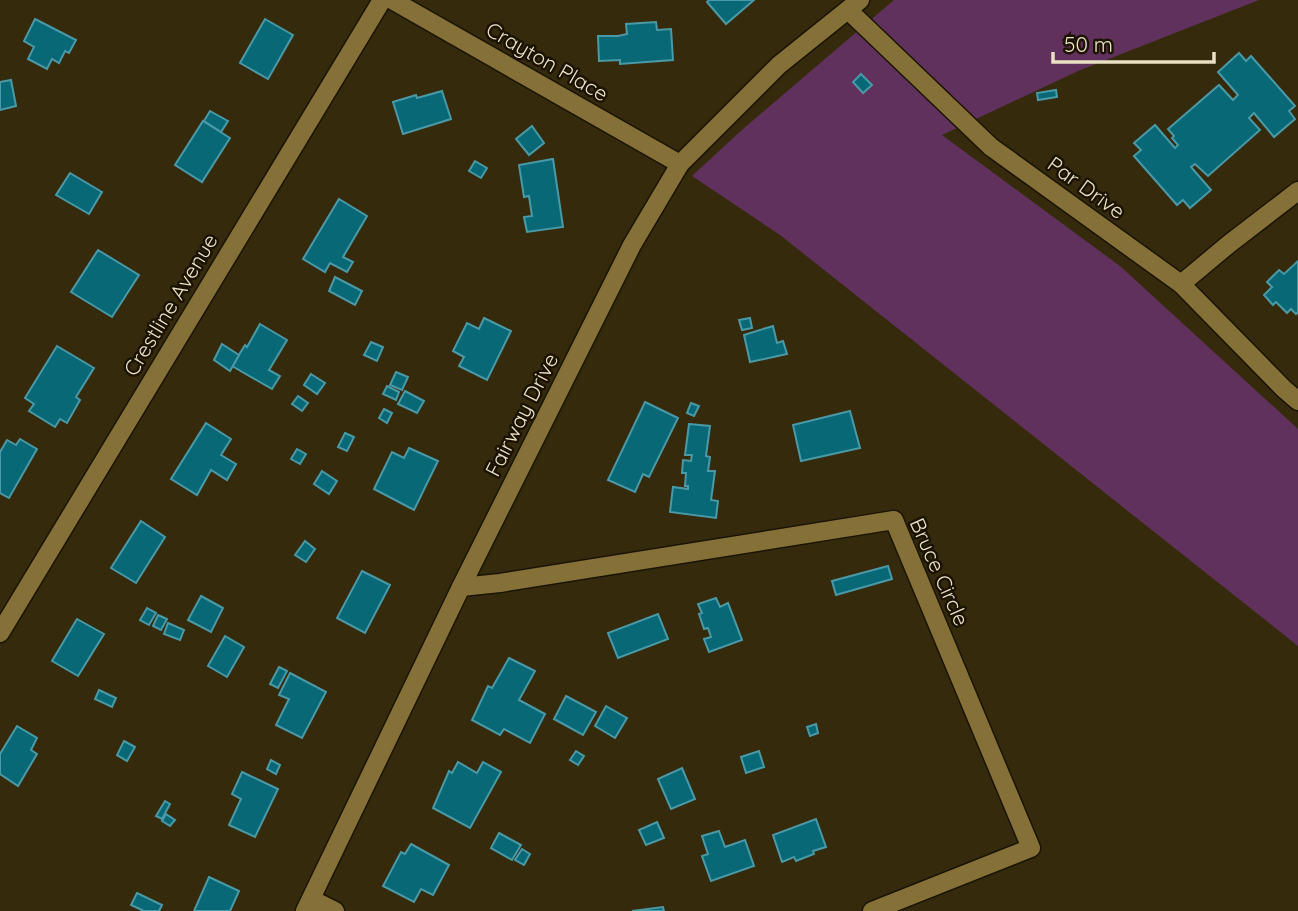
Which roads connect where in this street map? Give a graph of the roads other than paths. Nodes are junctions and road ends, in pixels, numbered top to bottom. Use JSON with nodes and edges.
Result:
{"nodes":[{"id":1,"x":382,"y":0,"type":"edge"},
{"id":2,"x":392,"y":0,"type":"edge"},
{"id":3,"x":854,"y":5,"type":"edge"},
{"id":4,"x":680,"y":164,"type":"junction"},
{"id":5,"x":1298,"y":191,"type":"edge"},
{"id":6,"x":1181,"y":284,"type":"junction"},
{"id":7,"x":1298,"y":401,"type":"edge"},
{"id":8,"x":461,"y":587,"type":"junction"},
{"id":9,"x":0,"y":633,"type":"edge"},
{"id":10,"x":308,"y":905,"type":"edge"},
{"id":11,"x":335,"y":911,"type":"edge"},
{"id":12,"x":872,"y":911,"type":"edge"}],
"edges":[{"from":1,"to":9,"type":"street","name":"Crestline Avenue"},
{"from":2,"to":4,"type":"street","name":"Crayton Place"},
{"from":3,"to":4,"type":"street","name":"Fairway Drive"},
{"from":3,"to":6,"type":"street","name":"Par Drive"},
{"from":4,"to":8,"type":"street","name":"Fairway Drive"},
{"from":5,"to":6,"type":"street"},
{"from":6,"to":7,"type":"street","name":"Par Drive"},
{"from":8,"to":10,"type":"street","name":"Fairway Drive"},
{"from":8,"to":12,"type":"street","name":"Bruce Circle"},
{"from":10,"to":11,"type":"street"}]}
